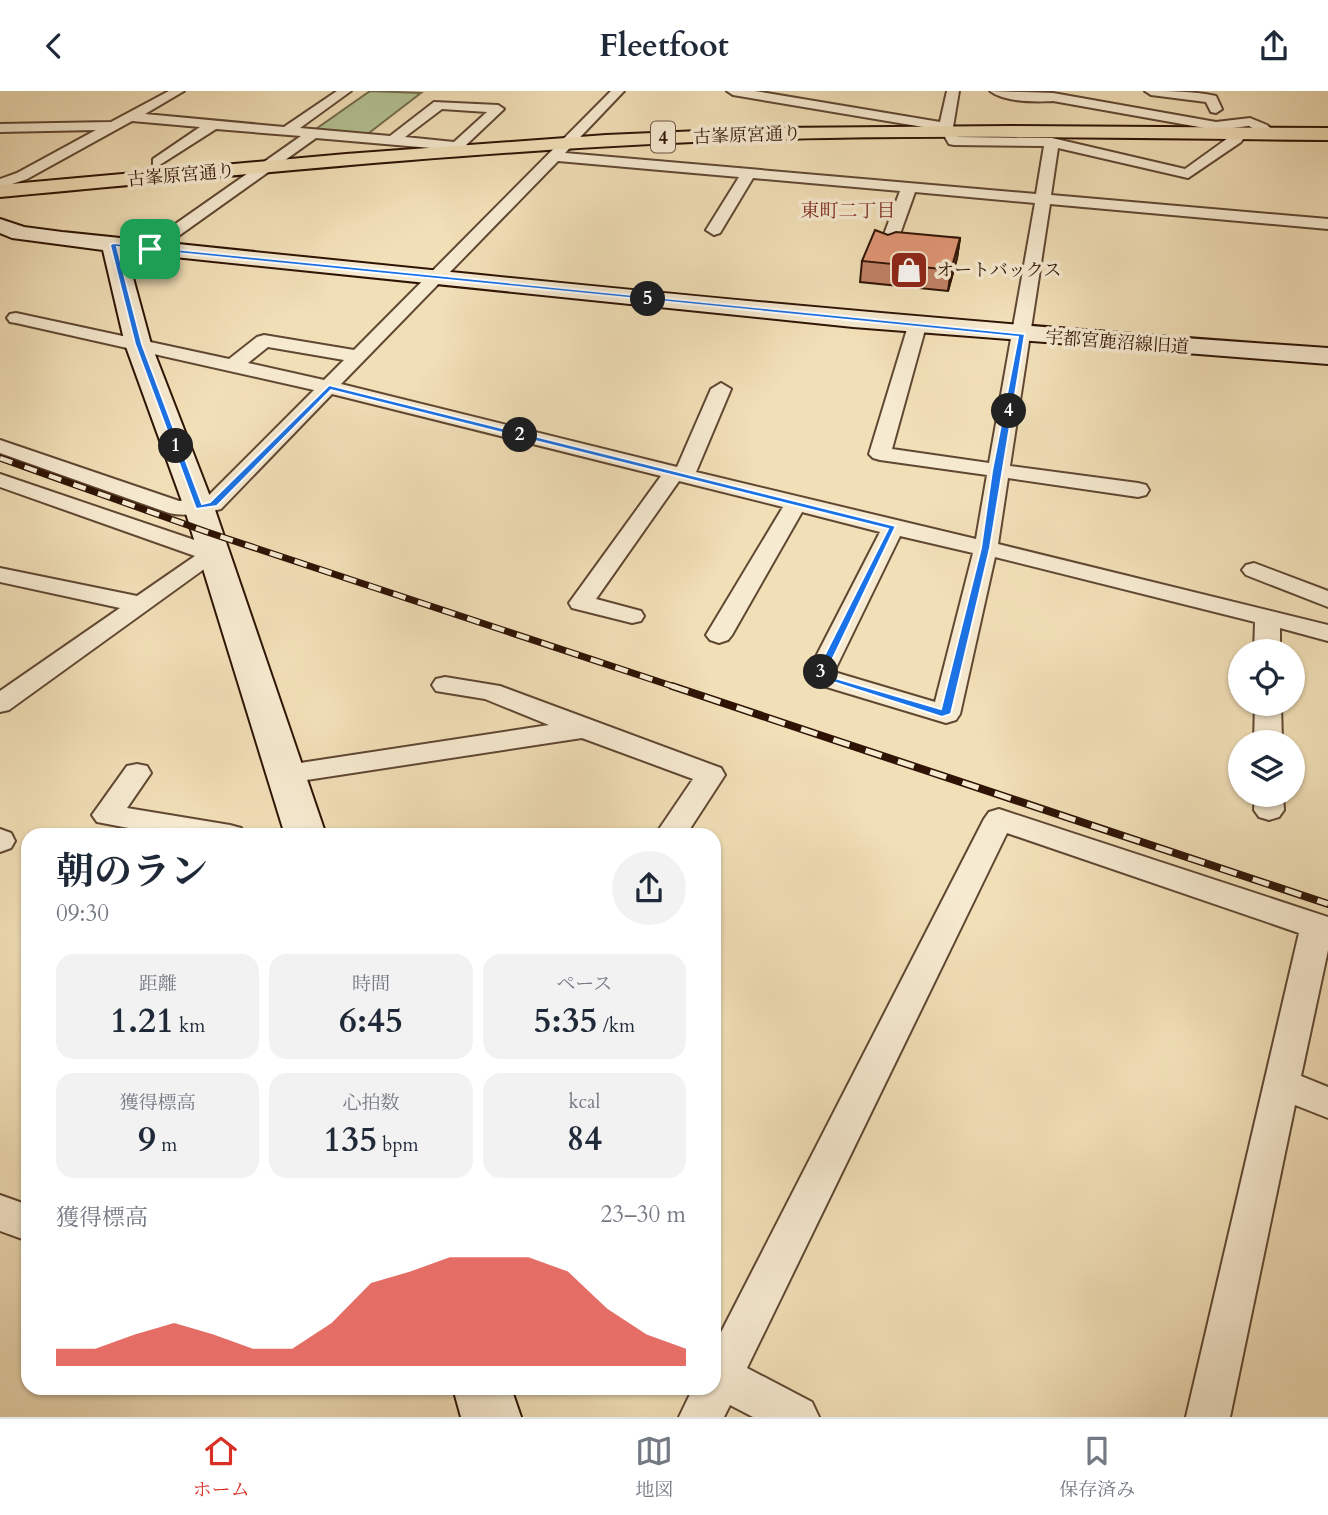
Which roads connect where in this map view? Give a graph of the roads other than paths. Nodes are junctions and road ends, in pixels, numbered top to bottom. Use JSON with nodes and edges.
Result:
{"nodes":[{"id":1,"x":178,"y":91,"type":"edge"},
{"id":2,"x":345,"y":91,"type":"edge"},
{"id":3,"x":618,"y":91,"type":"edge"},
{"id":4,"x":733,"y":91,"type":"edge"},
{"id":5,"x":953,"y":91,"type":"edge"},
{"id":6,"x":996,"y":91,"type":"edge"},
{"id":7,"x":1151,"y":91,"type":"edge"},
{"id":8,"x":1182,"y":93,"type":"edge"},
{"id":9,"x":1216,"y":109,"type":"dead end"},
{"id":10,"x":130,"y":117,"type":"junction"},
{"id":11,"x":214,"y":124,"type":"junction"},
{"id":12,"x":114,"y":126,"type":"junction"},
{"id":13,"x":0,"y":128,"type":"edge"},
{"id":14,"x":949,"y":130,"type":"junction"},
{"id":15,"x":287,"y":131,"type":"junction"},
{"id":16,"x":314,"y":133,"type":"junction"},
{"id":17,"x":1232,"y":134,"type":"junction"},
{"id":18,"x":1270,"y":134,"type":"junction"},
{"id":19,"x":1328,"y":134,"type":"edge"},
{"id":20,"x":368,"y":139,"type":"junction"},
{"id":21,"x":393,"y":140,"type":"junction"},
{"id":22,"x":1052,"y":142,"type":"junction"},
{"id":23,"x":461,"y":148,"type":"junction"},
{"id":24,"x":561,"y":149,"type":"junction"},
{"id":25,"x":158,"y":162,"type":"dead end"},
{"id":26,"x":335,"y":162,"type":"junction"},
{"id":27,"x":265,"y":168,"type":"junction"},
{"id":28,"x":749,"y":173,"type":"junction"},
{"id":29,"x":0,"y":184,"type":"edge"},
{"id":30,"x":909,"y":187,"type":"junction"},
{"id":31,"x":0,"y":191,"type":"edge"},
{"id":32,"x":1044,"y":199,"type":"junction"},
{"id":33,"x":1328,"y":224,"type":"edge"},
{"id":34,"x":0,"y":225,"type":"edge"},
{"id":35,"x":714,"y":230,"type":"dead end"},
{"id":36,"x":113,"y":245,"type":"junction"},
{"id":37,"x":887,"y":248,"type":"edge"},
{"id":38,"x":150,"y":249,"type":"junction"},
{"id":39,"x":436,"y":278,"type":"junction"},
{"id":40,"x":16,"y":318,"type":"dead end"},
{"id":41,"x":917,"y":326,"type":"junction"},
{"id":42,"x":1022,"y":335,"type":"junction"},
{"id":43,"x":138,"y":344,"type":"junction"},
{"id":44,"x":357,"y":356,"type":"junction"},
{"id":45,"x":1328,"y":356,"type":"edge"},
{"id":46,"x":234,"y":365,"type":"junction"},
{"id":47,"x":329,"y":387,"type":"junction"},
{"id":48,"x":721,"y":390,"type":"dead end"},
{"id":49,"x":0,"y":446,"type":"edge"},
{"id":50,"x":996,"y":471,"type":"junction"},
{"id":51,"x":679,"y":475,"type":"junction"},
{"id":52,"x":0,"y":480,"type":"edge"},
{"id":53,"x":1138,"y":490,"type":"dead end"},
{"id":54,"x":796,"y":504,"type":"junction"},
{"id":55,"x":199,"y":507,"type":"junction"},
{"id":56,"x":893,"y":528,"type":"junction"},
{"id":57,"x":986,"y":548,"type":"junction"},
{"id":58,"x":213,"y":554,"type":"junction"},
{"id":59,"x":1254,"y":571,"type":"dead end"},
{"id":60,"x":0,"y":575,"type":"edge"},
{"id":61,"x":1328,"y":600,"type":"edge"},
{"id":62,"x":142,"y":605,"type":"junction"},
{"id":63,"x":632,"y":617,"type":"dead end"},
{"id":64,"x":1267,"y":617,"type":"junction"},
{"id":65,"x":1328,"y":633,"type":"edge"},
{"id":66,"x":719,"y":635,"type":"dead end"},
{"id":67,"x":1267,"y":639,"type":"edge"},
{"id":68,"x":445,"y":685,"type":"dead end"},
{"id":69,"x":0,"y":703,"type":"edge"},
{"id":70,"x":584,"y":729,"type":"junction"},
{"id":71,"x":137,"y":773,"type":"dead end"},
{"id":72,"x":287,"y":774,"type":"junction"},
{"id":73,"x":187,"y":828,"type":"edge"},
{"id":74,"x":304,"y":828,"type":"edge"},
{"id":75,"x":675,"y":828,"type":"edge"},
{"id":76,"x":1323,"y":928,"type":"edge"},
{"id":77,"x":1282,"y":1084,"type":"junction"},
{"id":78,"x":1328,"y":1103,"type":"edge"},
{"id":79,"x":0,"y":1213,"type":"edge"},
{"id":80,"x":21,"y":1220,"type":"edge"},
{"id":81,"x":722,"y":1378,"type":"joint"},
{"id":82,"x":484,"y":1395,"type":"edge"},
{"id":83,"x":713,"y":1395,"type":"edge"},
{"id":84,"x":491,"y":1417,"type":"edge"},
{"id":85,"x":701,"y":1417,"type":"edge"},
{"id":86,"x":797,"y":1417,"type":"edge"},
{"id":87,"x":1208,"y":1417,"type":"edge"}],
"edges":[{"from":1,"to":10,"type":"street"},
{"from":2,"to":15,"type":"street"},
{"from":3,"to":24,"type":"street"},
{"from":4,"to":14,"type":"street"},
{"from":5,"to":14,"type":"street"},
{"from":6,"to":18,"type":"street"},
{"from":7,"to":8,"type":"street"},
{"from":8,"to":9,"type":"street"},
{"from":10,"to":11,"type":"street"},
{"from":10,"to":12,"type":"street"},
{"from":11,"to":15,"type":"street"},
{"from":11,"to":25,"type":"street"},
{"from":12,"to":13,"type":"street"},
{"from":12,"to":29,"type":"street"},
{"from":14,"to":17,"type":"main road","name":"古峯原宮通り","number":"4"},
{"from":14,"to":22,"type":"street"},
{"from":14,"to":24,"type":"main road","name":"古峯原宮通り","number":"4"},
{"from":15,"to":16,"type":"street"},
{"from":16,"to":20,"type":"street"},
{"from":16,"to":27,"type":"street"},
{"from":17,"to":18,"type":"main road","name":"古峯原宮通り","number":"4"},
{"from":17,"to":22,"type":"street"},
{"from":18,"to":19,"type":"main road","name":"古峯原宮通り","number":"4"},
{"from":20,"to":21,"type":"street"},
{"from":20,"to":26,"type":"street"},
{"from":21,"to":23,"type":"street"},
{"from":21,"to":23,"type":"street"},
{"from":22,"to":32,"type":"street"},
{"from":23,"to":24,"type":"main road","name":"古峯原宮通り","number":"4"},
{"from":23,"to":26,"type":"main road","name":"古峯原宮通り","number":"4"},
{"from":24,"to":28,"type":"street"},
{"from":24,"to":39,"type":"street"},
{"from":26,"to":27,"type":"main road","name":"古峯原宮通り","number":"4"},
{"from":27,"to":31,"type":"main road","name":"古峯原宮通り","number":"4"},
{"from":27,"to":38,"type":"street"},
{"from":28,"to":30,"type":"street"},
{"from":28,"to":35,"type":"street"},
{"from":30,"to":32,"type":"street"},
{"from":30,"to":37,"type":"street"},
{"from":32,"to":33,"type":"street"},
{"from":32,"to":42,"type":"street"},
{"from":34,"to":36,"type":"street","name":"宇都宮鹿沼線旧道"},
{"from":36,"to":38,"type":"street","name":"宇都宮鹿沼線旧道"},
{"from":36,"to":43,"type":"street"},
{"from":38,"to":39,"type":"street","name":"宇都宮鹿沼線旧道"},
{"from":39,"to":41,"type":"street","name":"宇都宮鹿沼線旧道"},
{"from":39,"to":44,"type":"street"},
{"from":40,"to":43,"type":"street"},
{"from":41,"to":42,"type":"street","name":"宇都宮鹿沼線旧道"},
{"from":41,"to":50,"type":"street"},
{"from":42,"to":45,"type":"street","name":"宇都宮鹿沼線旧道"},
{"from":42,"to":50,"type":"street"},
{"from":43,"to":46,"type":"street"},
{"from":43,"to":55,"type":"street"},
{"from":44,"to":46,"type":"street"},
{"from":44,"to":47,"type":"street"},
{"from":46,"to":47,"type":"street"},
{"from":47,"to":51,"type":"street"},
{"from":47,"to":55,"type":"street"},
{"from":48,"to":51,"type":"street"},
{"from":49,"to":55,"type":"street"},
{"from":50,"to":53,"type":"street"},
{"from":50,"to":57,"type":"street"},
{"from":51,"to":54,"type":"street"},
{"from":51,"to":63,"type":"street"},
{"from":52,"to":58,"type":"street"},
{"from":54,"to":56,"type":"street"},
{"from":54,"to":66,"type":"street"},
{"from":55,"to":58,"type":"street"},
{"from":56,"to":57,"type":"street"},
{"from":56,"to":57,"type":"street"},
{"from":57,"to":64,"type":"street"},
{"from":58,"to":62,"type":"street"},
{"from":58,"to":72,"type":"street"},
{"from":59,"to":61,"type":"street"},
{"from":60,"to":62,"type":"street"},
{"from":62,"to":69,"type":"street"},
{"from":64,"to":65,"type":"street"},
{"from":64,"to":67,"type":"street"},
{"from":68,"to":70,"type":"street"},
{"from":70,"to":72,"type":"street"},
{"from":70,"to":75,"type":"street"},
{"from":71,"to":73,"type":"street"},
{"from":72,"to":74,"type":"street"},
{"from":76,"to":77,"type":"street"},
{"from":76,"to":81,"type":"street"},
{"from":77,"to":78,"type":"street"},
{"from":77,"to":87,"type":"street"},
{"from":79,"to":80,"type":"street"},
{"from":81,"to":86,"type":"street"},
{"from":82,"to":84,"type":"street"},
{"from":83,"to":85,"type":"street"}]}
